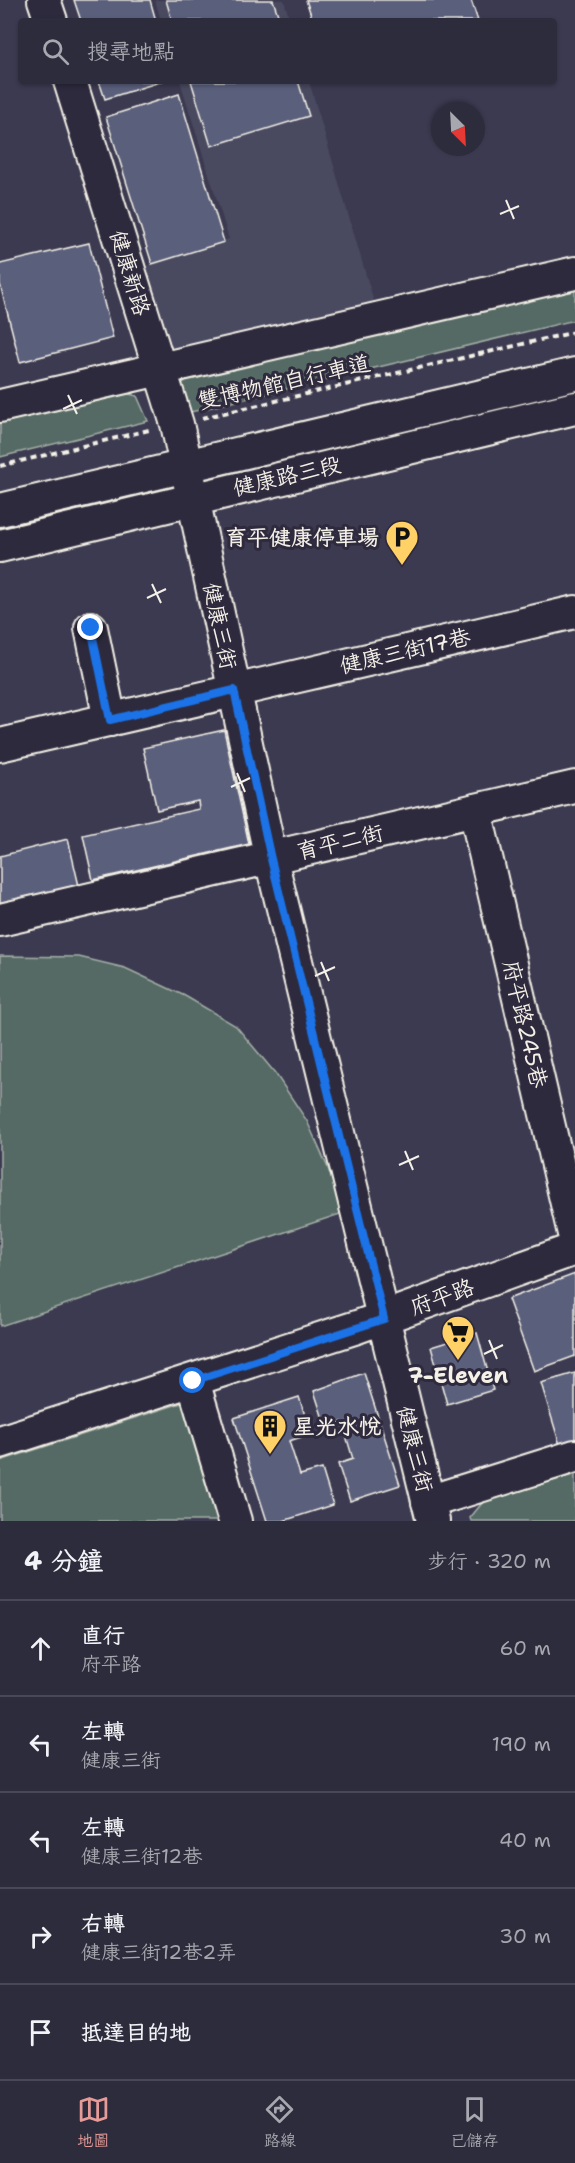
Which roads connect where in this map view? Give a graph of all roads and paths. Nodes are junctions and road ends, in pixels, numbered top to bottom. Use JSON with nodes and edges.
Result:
{"nodes":[{"id":1,"x":45,"y":0,"type":"edge"},
{"id":2,"x":50,"y":18,"type":"edge"},
{"id":3,"x":71,"y":84,"type":"edge"},
{"id":4,"x":575,"y":273,"type":"edge"},
{"id":5,"x":575,"y":332,"type":"edge"},
{"id":6,"x":161,"y":369,"type":"junction"},
{"id":7,"x":575,"y":374,"type":"edge"},
{"id":8,"x":0,"y":406,"type":"edge"},
{"id":9,"x":575,"y":408,"type":"edge"},
{"id":10,"x":177,"y":424,"type":"junction"},
{"id":11,"x":0,"y":466,"type":"edge"},
{"id":12,"x":186,"y":466,"type":"junction"},
{"id":13,"x":193,"y":498,"type":"junction"},
{"id":14,"x":0,"y":510,"type":"edge"},
{"id":15,"x":0,"y":546,"type":"edge"},
{"id":16,"x":575,"y":612,"type":"edge"},
{"id":17,"x":91,"y":628,"type":"dead end"},
{"id":18,"x":234,"y":690,"type":"junction"},
{"id":19,"x":110,"y":720,"type":"junction"},
{"id":20,"x":0,"y":745,"type":"edge"},
{"id":21,"x":575,"y":788,"type":"edge"},
{"id":22,"x":475,"y":810,"type":"junction"},
{"id":23,"x":271,"y":859,"type":"junction"},
{"id":24,"x":0,"y":920,"type":"edge"},
{"id":25,"x":575,"y":1238,"type":"edge"},
{"id":26,"x":575,"y":1249,"type":"edge"},
{"id":27,"x":384,"y":1319,"type":"junction"},
{"id":28,"x":193,"y":1381,"type":"junction"},
{"id":29,"x":0,"y":1442,"type":"edge"},
{"id":30,"x":575,"y":1456,"type":"edge"},
{"id":31,"x":430,"y":1511,"type":"edge"},
{"id":32,"x":235,"y":1521,"type":"edge"}],
"edges":[{"from":1,"to":2,"type":"street"},
{"from":3,"to":6,"type":"street","name":"健康新路"},
{"from":4,"to":6,"type":"street"},
{"from":5,"to":10,"type":"path","name":"雙博物館自行車道"},
{"from":6,"to":8,"type":"street"},
{"from":6,"to":10,"type":"street","name":"健康新路"},
{"from":7,"to":12,"type":"street","name":"健康路三段"},
{"from":9,"to":13,"type":"street","name":"健康路三段"},
{"from":10,"to":11,"type":"path","name":"雙博物館自行車道"},
{"from":10,"to":12,"type":"street","name":"健康新路"},
{"from":12,"to":13,"type":"street","name":"健康三街"},
{"from":12,"to":14,"type":"street","name":"健康路三段"},
{"from":13,"to":15,"type":"street","name":"健康路三段"},
{"from":13,"to":18,"type":"street","name":"健康三街"},
{"from":16,"to":18,"type":"street","name":"健康三街17巷"},
{"from":17,"to":19,"type":"street"},
{"from":18,"to":19,"type":"street","name":"健康三街17巷"},
{"from":18,"to":23,"type":"street","name":"健康三街"},
{"from":19,"to":20,"type":"street","name":"健康三街17巷"},
{"from":21,"to":22,"type":"street","name":"育平二街"},
{"from":22,"to":23,"type":"street","name":"育平二街"},
{"from":22,"to":25,"type":"street","name":"府平路245巷"},
{"from":23,"to":24,"type":"street","name":"育平二街"},
{"from":23,"to":27,"type":"street","name":"健康三街"},
{"from":26,"to":27,"type":"street","name":"府平路"},
{"from":27,"to":28,"type":"street","name":"府平路"},
{"from":27,"to":31,"type":"street","name":"健康三街"},
{"from":28,"to":29,"type":"street","name":"府平路"},
{"from":28,"to":32,"type":"street"},
{"from":30,"to":31,"type":"street"}]}
